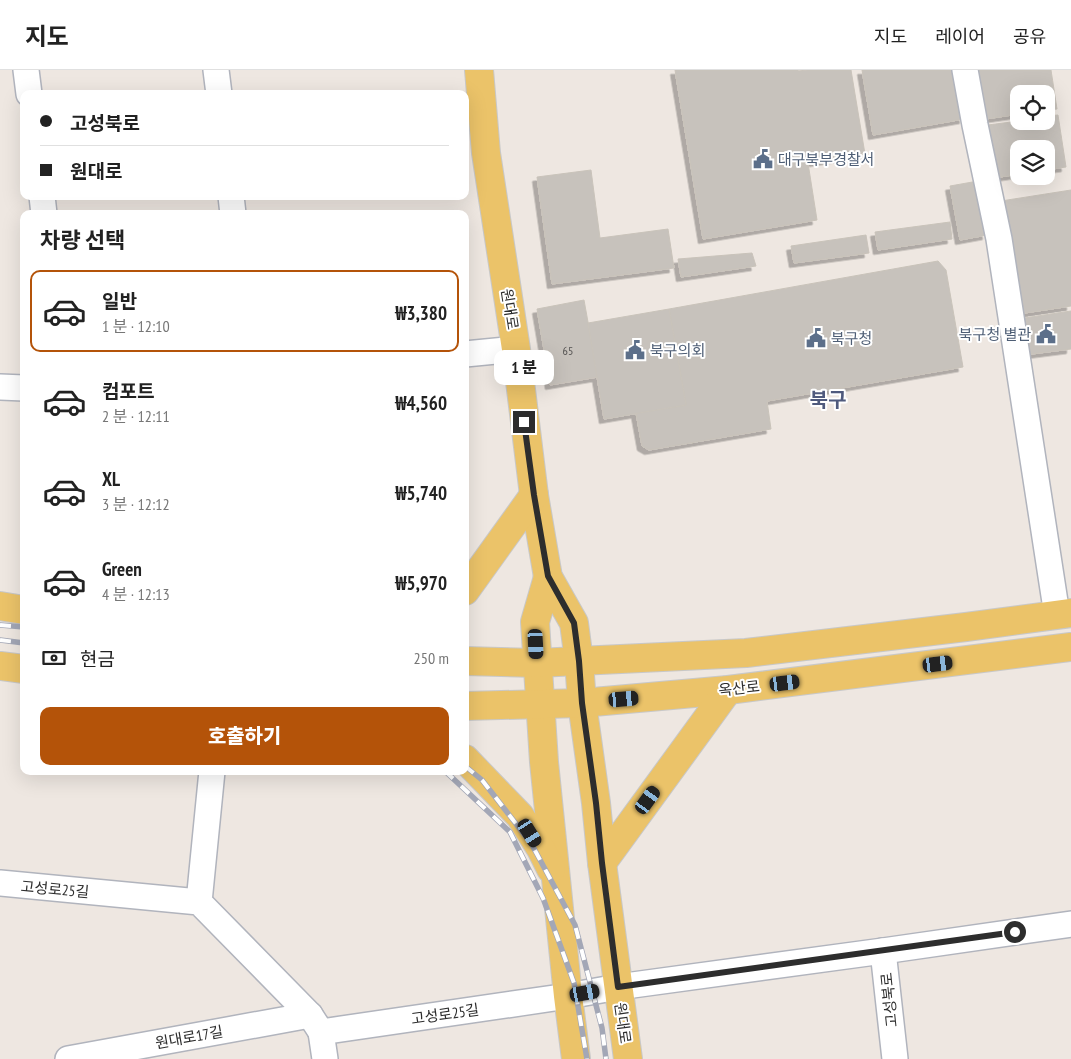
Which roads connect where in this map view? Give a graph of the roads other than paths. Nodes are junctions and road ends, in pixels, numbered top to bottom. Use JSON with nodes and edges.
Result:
{"nodes":[{"id":1,"x":26,"y":70,"type":"edge"},
{"id":2,"x":216,"y":70,"type":"edge"},
{"id":3,"x":479,"y":70,"type":"edge"},
{"id":4,"x":965,"y":70,"type":"edge"},
{"id":5,"x":28,"y":90,"type":"edge"},
{"id":6,"x":218,"y":90,"type":"edge"},
{"id":7,"x":516,"y":349,"type":"junction"},
{"id":8,"x":469,"y":354,"type":"edge"},
{"id":9,"x":0,"y":387,"type":"edge"},
{"id":10,"x":20,"y":388,"type":"edge"},
{"id":11,"x":534,"y":495,"type":"junction"},
{"id":12,"x":548,"y":576,"type":"junction"},
{"id":13,"x":469,"y":585,"type":"edge"},
{"id":14,"x":0,"y":606,"type":"edge"},
{"id":15,"x":20,"y":609,"type":"edge"},
{"id":16,"x":1064,"y":614,"type":"edge"},
{"id":17,"x":1071,"y":648,"type":"edge"},
{"id":18,"x":469,"y":661,"type":"edge"},
{"id":19,"x":579,"y":661,"type":"junction"},
{"id":20,"x":537,"y":663,"type":"junction"},
{"id":21,"x":0,"y":666,"type":"edge"},
{"id":22,"x":20,"y":669,"type":"edge"},
{"id":23,"x":728,"y":690,"type":"junction"},
{"id":24,"x":540,"y":703,"type":"junction"},
{"id":25,"x":582,"y":703,"type":"junction"},
{"id":26,"x":469,"y":706,"type":"edge"},
{"id":27,"x":469,"y":763,"type":"edge"},
{"id":28,"x":212,"y":775,"type":"edge"},
{"id":29,"x":602,"y":863,"type":"junction"},
{"id":30,"x":556,"y":878,"type":"junction"},
{"id":31,"x":0,"y":883,"type":"edge"},
{"id":32,"x":199,"y":902,"type":"junction"},
{"id":33,"x":1071,"y":924,"type":"edge"},
{"id":34,"x":883,"y":951,"type":"junction"},
{"id":35,"x":618,"y":987,"type":"junction"},
{"id":36,"x":568,"y":996,"type":"junction"},
{"id":37,"x":316,"y":1024,"type":"junction"},
{"id":38,"x":68,"y":1059,"type":"edge"},
{"id":39,"x":325,"y":1059,"type":"edge"},
{"id":40,"x":576,"y":1059,"type":"edge"},
{"id":41,"x":628,"y":1059,"type":"edge"},
{"id":42,"x":895,"y":1059,"type":"edge"}],
"edges":[{"from":1,"to":5,"type":"street"},
{"from":2,"to":6,"type":"street"},
{"from":3,"to":7,"type":"main road","name":"원대로"},
{"from":4,"to":16,"type":"street"},
{"from":7,"to":8,"type":"street"},
{"from":7,"to":11,"type":"main road","name":"원대로"},
{"from":9,"to":10,"type":"street"},
{"from":11,"to":12,"type":"main road","name":"원대로"},
{"from":11,"to":13,"type":"main road"},
{"from":12,"to":19,"type":"main road","name":"원대로"},
{"from":12,"to":20,"type":"main road","name":"원대로"},
{"from":14,"to":15,"type":"main road"},
{"from":16,"to":19,"type":"main road"},
{"from":17,"to":23,"type":"main road","name":"옥산로"},
{"from":18,"to":20,"type":"main road"},
{"from":19,"to":20,"type":"main road"},
{"from":19,"to":25,"type":"main road","name":"원대로"},
{"from":20,"to":24,"type":"main road","name":"원대로"},
{"from":21,"to":22,"type":"main road"},
{"from":23,"to":25,"type":"main road","name":"옥산로"},
{"from":23,"to":29,"type":"main road"},
{"from":24,"to":25,"type":"main road","name":"옥산로"},
{"from":24,"to":26,"type":"main road","name":"옥산로"},
{"from":24,"to":30,"type":"main road","name":"원대로"},
{"from":25,"to":29,"type":"main road","name":"원대로"},
{"from":27,"to":30,"type":"main road"},
{"from":28,"to":32,"type":"street"},
{"from":29,"to":35,"type":"main road","name":"원대로"},
{"from":30,"to":36,"type":"main road","name":"원대로"},
{"from":31,"to":32,"type":"street","name":"고성로25길"},
{"from":32,"to":37,"type":"street"},
{"from":33,"to":34,"type":"street","name":"고성북로"},
{"from":34,"to":35,"type":"street","name":"고성로25길"},
{"from":34,"to":42,"type":"street","name":"고성북로"},
{"from":35,"to":36,"type":"street","name":"고성로25길"},
{"from":35,"to":41,"type":"main road","name":"원대로"},
{"from":36,"to":37,"type":"street","name":"고성로25길"},
{"from":36,"to":40,"type":"main road","name":"원대로"},
{"from":37,"to":38,"type":"street","name":"원대로17길"},
{"from":37,"to":39,"type":"street"}]}
